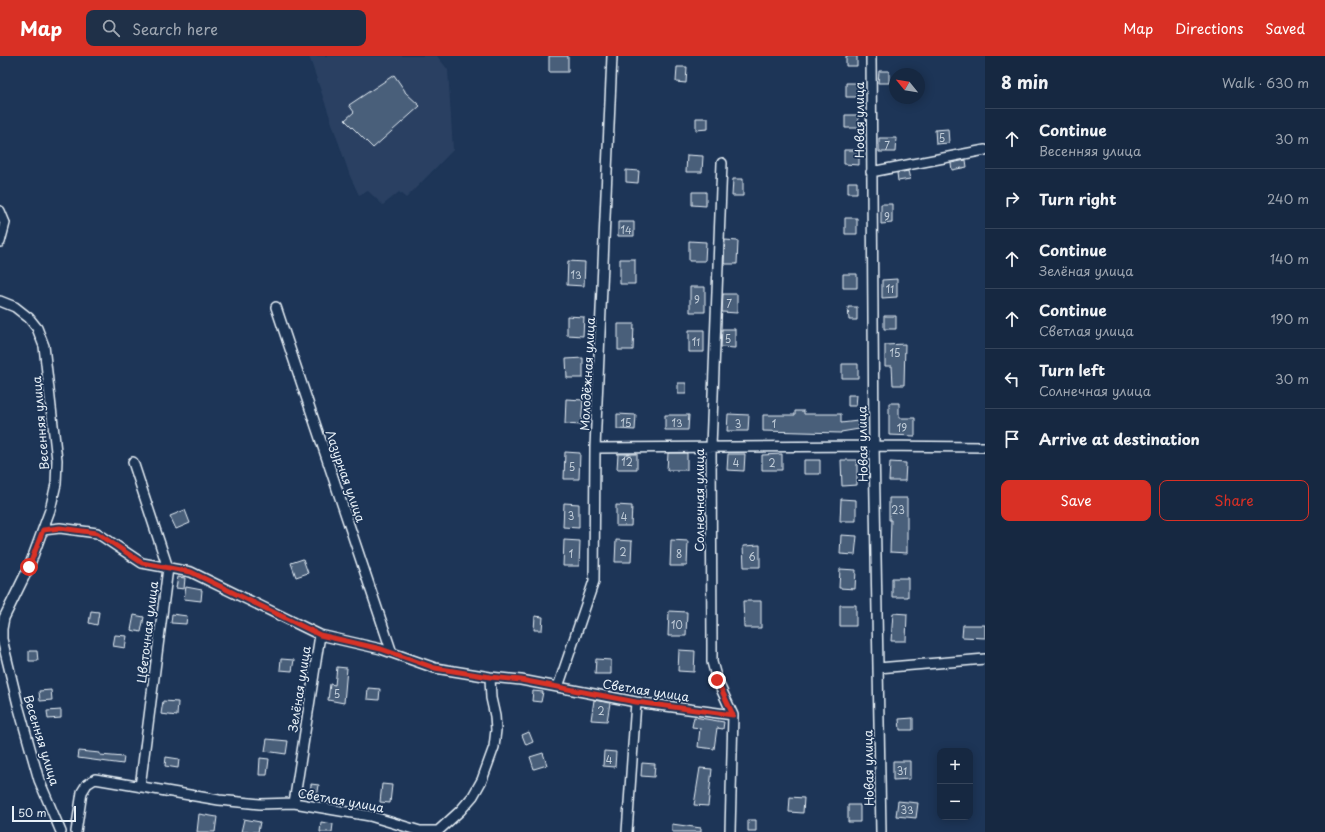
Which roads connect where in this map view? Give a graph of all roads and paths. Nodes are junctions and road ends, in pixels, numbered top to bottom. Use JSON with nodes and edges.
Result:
{"nodes":[{"id":1,"x":612,"y":56,"type":"edge"},
{"id":2,"x":871,"y":56,"type":"edge"},
{"id":3,"x":985,"y":150,"type":"edge"},
{"id":4,"x":722,"y":163,"type":"dead end"},
{"id":5,"x":871,"y":172,"type":"junction"},
{"id":6,"x":0,"y":211,"type":"edge"},
{"id":7,"x":0,"y":242,"type":"edge"},
{"id":8,"x":0,"y":301,"type":"edge"},
{"id":9,"x":276,"y":307,"type":"dead end"},
{"id":10,"x":874,"y":446,"type":"junction"},
{"id":11,"x":711,"y":447,"type":"junction"},
{"id":12,"x":985,"y":447,"type":"edge"},
{"id":13,"x":595,"y":448,"type":"junction"},
{"id":14,"x":133,"y":462,"type":"dead end"},
{"id":15,"x":43,"y":530,"type":"junction"},
{"id":16,"x":168,"y":568,"type":"junction"},
{"id":17,"x":320,"y":635,"type":"junction"},
{"id":18,"x":392,"y":653,"type":"junction"},
{"id":19,"x":985,"y":659,"type":"edge"},
{"id":20,"x":878,"y":668,"type":"junction"},
{"id":21,"x":490,"y":677,"type":"junction"},
{"id":22,"x":558,"y":687,"type":"junction"},
{"id":23,"x":636,"y":702,"type":"junction"},
{"id":24,"x":733,"y":715,"type":"junction"},
{"id":25,"x":140,"y":787,"type":"junction"},
{"id":26,"x":294,"y":803,"type":"junction"},
{"id":27,"x":439,"y":831,"type":"edge"},
{"id":28,"x":61,"y":832,"type":"edge"},
{"id":29,"x":76,"y":832,"type":"edge"},
{"id":30,"x":627,"y":832,"type":"edge"},
{"id":31,"x":730,"y":832,"type":"edge"},
{"id":32,"x":881,"y":832,"type":"edge"}],
"edges":[{"from":1,"to":13,"type":"street","name":"Молодёжная улица"},
{"from":2,"to":5,"type":"street","name":"Новая улица"},
{"from":3,"to":5,"type":"street"},
{"from":4,"to":11,"type":"street","name":"Солнечная улица"},
{"from":5,"to":10,"type":"street","name":"Новая улица"},
{"from":6,"to":7,"type":"street"},
{"from":8,"to":15,"type":"street","name":"Весенняя улица"},
{"from":9,"to":18,"type":"street","name":"Лазурная улица"},
{"from":10,"to":11,"type":"street"},
{"from":10,"to":12,"type":"street"},
{"from":10,"to":20,"type":"street","name":"Новая улица"},
{"from":11,"to":13,"type":"street"},
{"from":11,"to":24,"type":"street","name":"Солнечная улица"},
{"from":13,"to":22,"type":"street","name":"Молодёжная улица"},
{"from":14,"to":16,"type":"street","name":"Цветочная улица"},
{"from":15,"to":16,"type":"street"},
{"from":15,"to":28,"type":"street","name":"Весенняя улица"},
{"from":16,"to":17,"type":"street"},
{"from":16,"to":25,"type":"street","name":"Цветочная улица"},
{"from":17,"to":18,"type":"street","name":"Зелёная улица"},
{"from":17,"to":26,"type":"street","name":"Зелёная улица"},
{"from":18,"to":21,"type":"street","name":"Зелёная улица"},
{"from":19,"to":20,"type":"street"},
{"from":20,"to":32,"type":"street","name":"Новая улица"},
{"from":21,"to":22,"type":"street","name":"Светлая улица"},
{"from":21,"to":27,"type":"street","name":"Светлая улица"},
{"from":22,"to":23,"type":"street","name":"Светлая улица"},
{"from":23,"to":24,"type":"street","name":"Светлая улица"},
{"from":23,"to":30,"type":"street"},
{"from":24,"to":31,"type":"street","name":"Солнечная улица"},
{"from":25,"to":26,"type":"street","name":"Светлая улица"},
{"from":25,"to":29,"type":"street","name":"Светлая улица"},
{"from":26,"to":27,"type":"street","name":"Светлая улица"}]}
